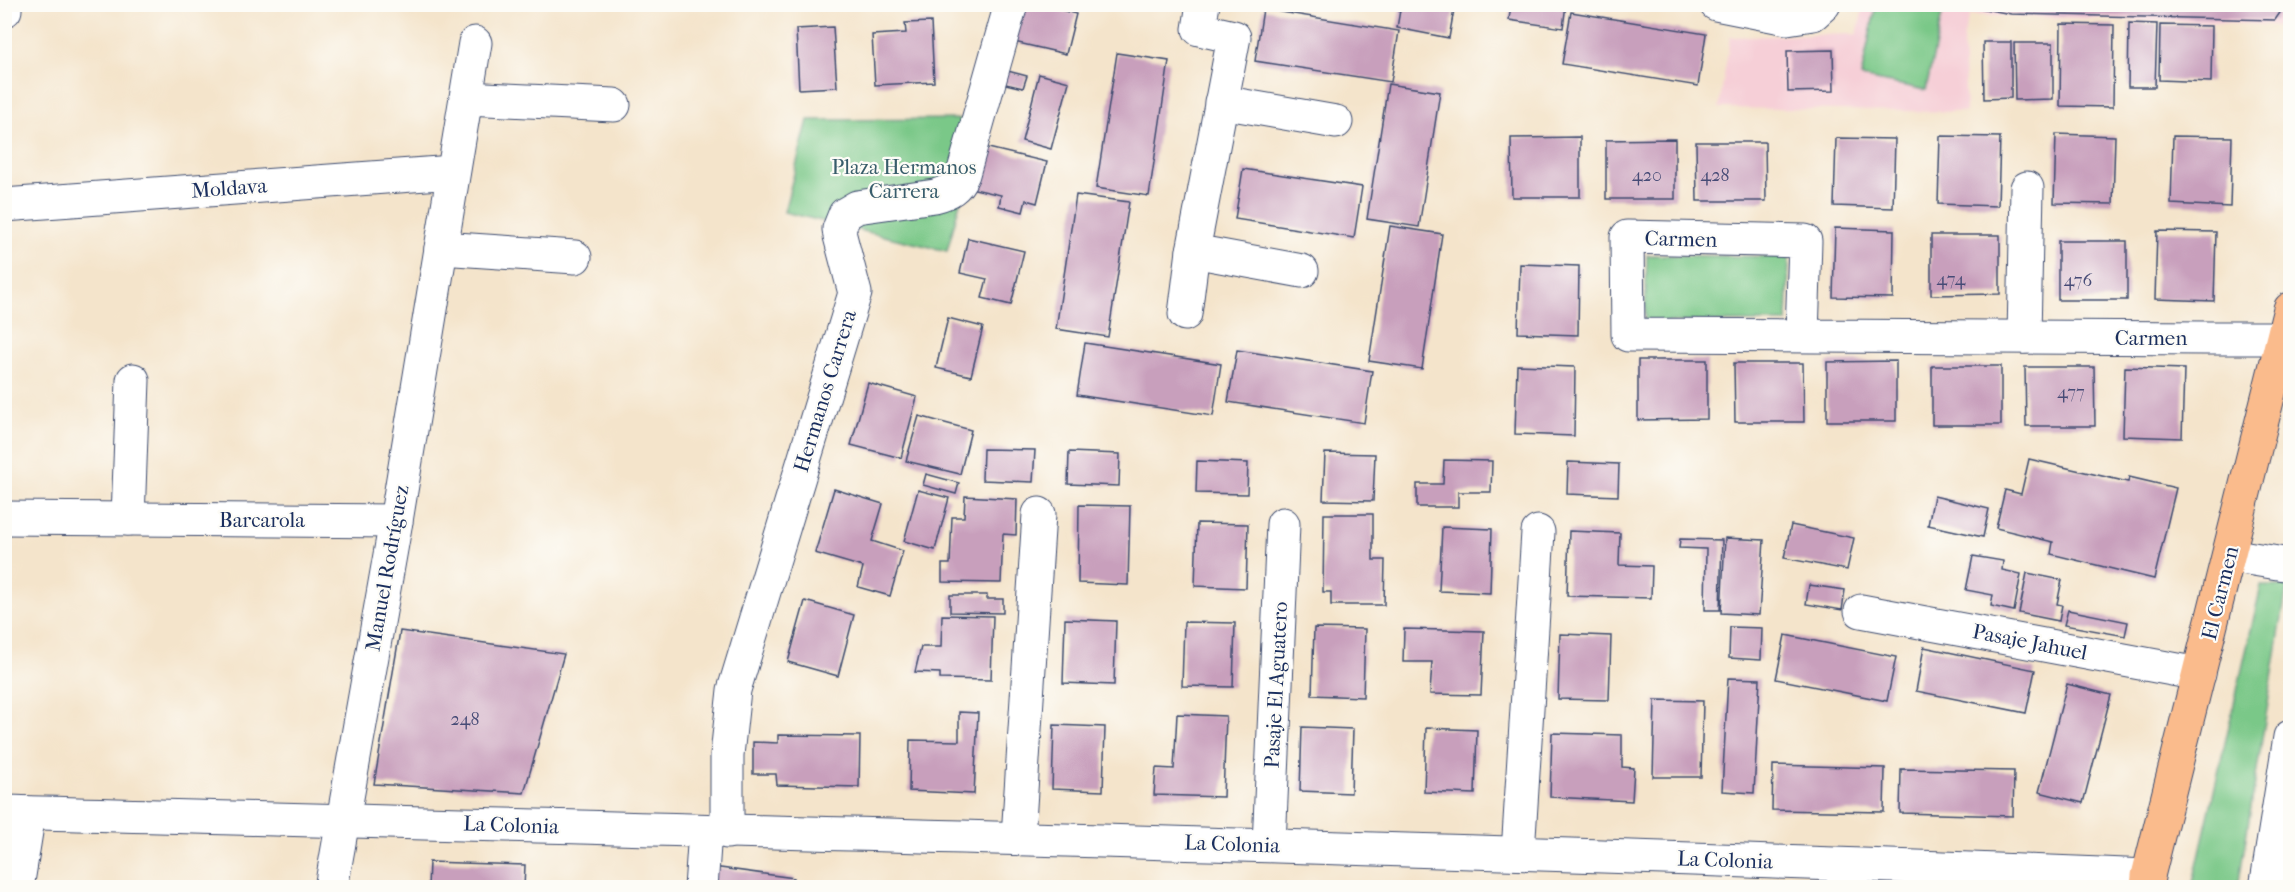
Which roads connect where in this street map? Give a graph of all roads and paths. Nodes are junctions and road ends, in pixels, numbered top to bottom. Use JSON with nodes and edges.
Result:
{"nodes":[{"id":1,"x":1011,"y":4,"type":"edge"},
{"id":2,"x":1203,"y":4,"type":"edge"},
{"id":3,"x":1716,"y":4,"type":"edge"},
{"id":4,"x":1824,"y":4,"type":"edge"},
{"id":5,"x":475,"y":43,"type":"dead end"},
{"id":6,"x":466,"y":98,"type":"junction"},
{"id":7,"x":1221,"y":102,"type":"junction"},
{"id":8,"x":614,"y":105,"type":"dead end"},
{"id":9,"x":1336,"y":122,"type":"dead end"},
{"id":10,"x":453,"y":172,"type":"junction"},
{"id":11,"x":2027,"y":188,"type":"dead end"},
{"id":12,"x":4,"y":205,"type":"edge"},
{"id":13,"x":441,"y":248,"type":"junction"},
{"id":14,"x":1193,"y":251,"type":"junction"},
{"id":15,"x":575,"y":257,"type":"dead end"},
{"id":16,"x":1302,"y":271,"type":"dead end"},
{"id":17,"x":1185,"y":314,"type":"dead end"},
{"id":18,"x":2287,"y":323,"type":"edge"},
{"id":19,"x":1802,"y":336,"type":"junction"},
{"id":20,"x":2024,"y":337,"type":"junction"},
{"id":21,"x":133,"y":380,"type":"dead end"},
{"id":22,"x":1039,"y":514,"type":"dead end"},
{"id":23,"x":4,"y":518,"type":"edge"},
{"id":24,"x":128,"y":519,"type":"junction"},
{"id":25,"x":396,"y":520,"type":"junction"},
{"id":26,"x":1283,"y":524,"type":"dead end"},
{"id":27,"x":1538,"y":532,"type":"dead end"},
{"id":28,"x":2229,"y":555,"type":"junction"},
{"id":29,"x":2290,"y":565,"type":"edge"},
{"id":30,"x":1861,"y":611,"type":"dead end"},
{"id":31,"x":2199,"y":674,"type":"junction"},
{"id":32,"x":2290,"y":737,"type":"edge"},
{"id":33,"x":17,"y":813,"type":"edge"},
{"id":34,"x":343,"y":820,"type":"junction"},
{"id":35,"x":716,"y":832,"type":"junction"},
{"id":36,"x":1017,"y":837,"type":"junction"},
{"id":37,"x":1269,"y":845,"type":"junction"},
{"id":38,"x":1518,"y":854,"type":"junction"},
{"id":39,"x":2146,"y":884,"type":"edge"},
{"id":40,"x":17,"y":888,"type":"edge"},
{"id":41,"x":331,"y":888,"type":"edge"},
{"id":42,"x":701,"y":888,"type":"edge"},
{"id":43,"x":2266,"y":888,"type":"edge"}],
"edges":[{"from":1,"to":35,"type":"street","name":"Hermanos Carrera"},
{"from":2,"to":7,"type":"street"},
{"from":3,"to":4,"type":"street"},
{"from":5,"to":6,"type":"street","name":"Manuel Rodríguez"},
{"from":6,"to":8,"type":"street"},
{"from":6,"to":10,"type":"street","name":"Manuel Rodríguez"},
{"from":7,"to":9,"type":"street"},
{"from":7,"to":14,"type":"street"},
{"from":10,"to":12,"type":"street","name":"Moldava"},
{"from":10,"to":13,"type":"street","name":"Manuel Rodríguez"},
{"from":11,"to":20,"type":"street"},
{"from":13,"to":15,"type":"street"},
{"from":13,"to":25,"type":"street","name":"Manuel Rodríguez"},
{"from":14,"to":16,"type":"street"},
{"from":14,"to":17,"type":"street"},
{"from":18,"to":20,"type":"street","name":"Carmen"},
{"from":18,"to":28,"type":"main road","name":"El Carmen"},
{"from":19,"to":19,"type":"street","name":"Carmen"},
{"from":19,"to":20,"type":"street","name":"Carmen"},
{"from":21,"to":24,"type":"street"},
{"from":22,"to":36,"type":"street"},
{"from":23,"to":24,"type":"street","name":"Barcarola"},
{"from":24,"to":25,"type":"street","name":"Barcarola"},
{"from":25,"to":34,"type":"street","name":"Manuel Rodríguez"},
{"from":26,"to":37,"type":"street","name":"Pasaje El Aguatero"},
{"from":27,"to":38,"type":"street"},
{"from":28,"to":29,"type":"street"},
{"from":28,"to":31,"type":"main road","name":"El Carmen"},
{"from":30,"to":31,"type":"street","name":"Pasaje Jahuel"},
{"from":31,"to":39,"type":"main road","name":"El Carmen"},
{"from":32,"to":43,"type":"street"},
{"from":33,"to":34,"type":"street","name":"La Colonia"},
{"from":33,"to":40,"type":"street"},
{"from":34,"to":35,"type":"street","name":"La Colonia"},
{"from":34,"to":41,"type":"street","name":"Manuel Rodríguez"},
{"from":35,"to":36,"type":"street","name":"La Colonia"},
{"from":35,"to":42,"type":"street"},
{"from":36,"to":37,"type":"street","name":"La Colonia"},
{"from":37,"to":38,"type":"street","name":"La Colonia"},
{"from":38,"to":39,"type":"street","name":"La Colonia"}]}
